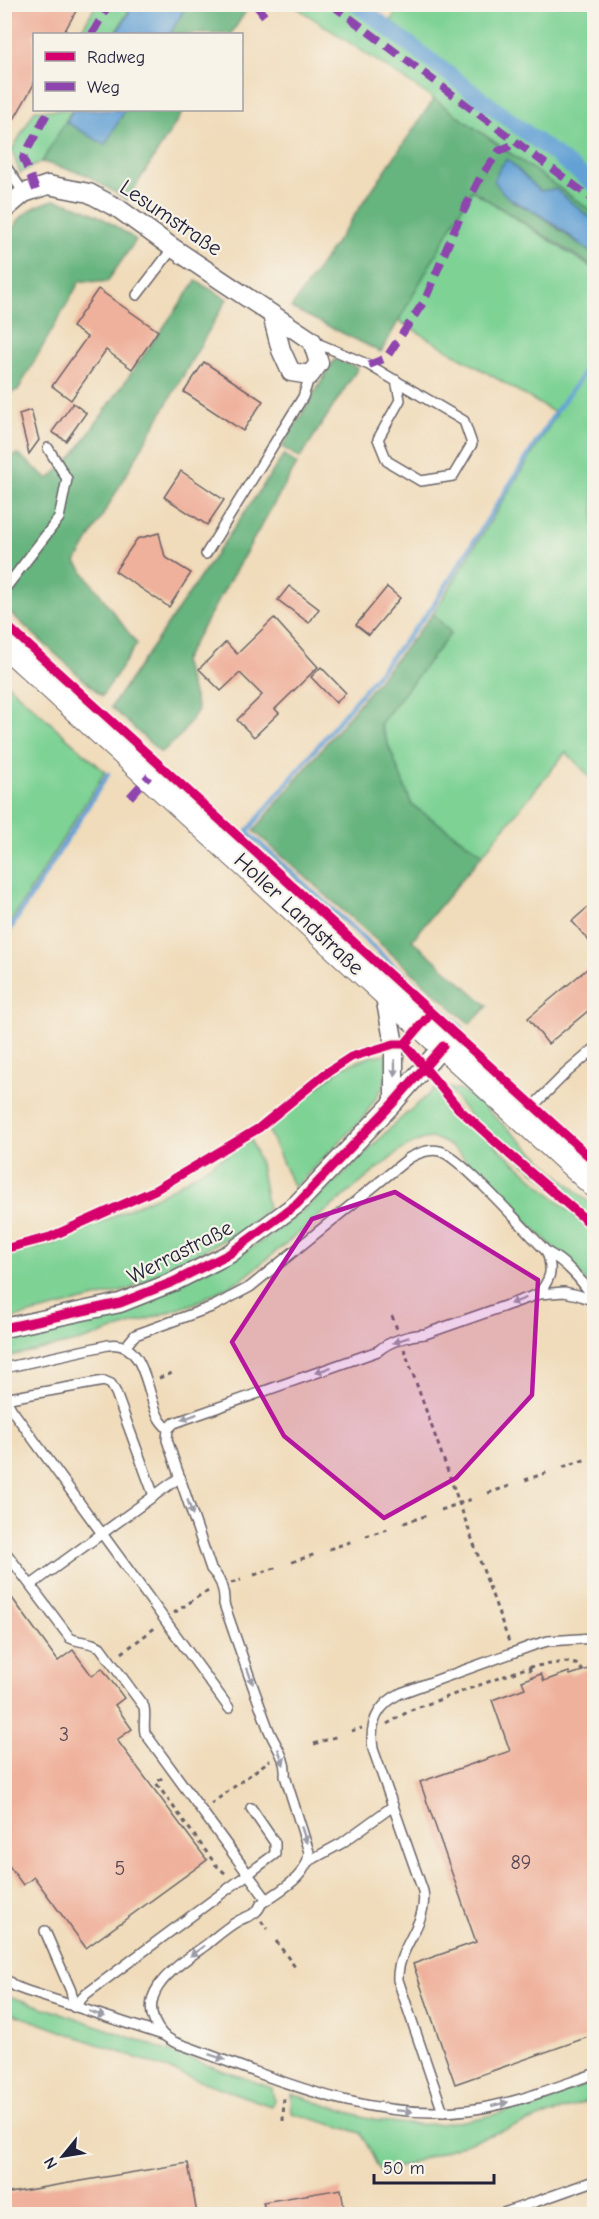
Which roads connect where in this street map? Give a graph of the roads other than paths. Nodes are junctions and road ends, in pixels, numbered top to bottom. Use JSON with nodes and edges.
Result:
{"nodes":[{"id":1,"x":4,"y":164,"type":"edge"},
{"id":2,"x":24,"y":193,"type":"junction"},
{"id":3,"x":4,"y":210,"type":"edge"},
{"id":4,"x":173,"y":248,"type":"junction"},
{"id":5,"x":137,"y":295,"type":"dead end"},
{"id":6,"x":272,"y":315,"type":"junction"},
{"id":7,"x":312,"y":341,"type":"junction"},
{"id":8,"x":310,"y":375,"type":"junction"},
{"id":9,"x":396,"y":381,"type":"junction"},
{"id":10,"x":48,"y":448,"type":"dead end"},
{"id":11,"x":206,"y":554,"type":"dead end"},
{"id":12,"x":4,"y":590,"type":"edge"},
{"id":13,"x":4,"y":643,"type":"edge"},
{"id":14,"x":384,"y":992,"type":"junction"},
{"id":15,"x":443,"y":1046,"type":"junction"},
{"id":16,"x":594,"y":1049,"type":"edge"},
{"id":17,"x":394,"y":1102,"type":"junction"},
{"id":18,"x":521,"y":1118,"type":"junction"},
{"id":19,"x":594,"y":1184,"type":"edge"},
{"id":20,"x":547,"y":1252,"type":"junction"},
{"id":21,"x":539,"y":1294,"type":"junction"},
{"id":22,"x":594,"y":1301,"type":"edge"},
{"id":23,"x":4,"y":1328,"type":"edge"},
{"id":24,"x":126,"y":1346,"type":"junction"},
{"id":25,"x":4,"y":1368,"type":"edge"},
{"id":26,"x":5,"y":1398,"type":"edge"},
{"id":27,"x":168,"y":1429,"type":"junction"},
{"id":28,"x":180,"y":1477,"type":"junction"},
{"id":29,"x":154,"y":1496,"type":"junction"},
{"id":30,"x":102,"y":1533,"type":"junction"},
{"id":31,"x":4,"y":1550,"type":"edge"},
{"id":32,"x":31,"y":1586,"type":"junction"},
{"id":33,"x":594,"y":1638,"type":"edge"},
{"id":34,"x":229,"y":1708,"type":"dead end"},
{"id":35,"x":393,"y":1806,"type":"junction"},
{"id":36,"x":251,"y":1808,"type":"dead end"},
{"id":37,"x":309,"y":1860,"type":"junction"},
{"id":38,"x":248,"y":1874,"type":"junction"},
{"id":39,"x":267,"y":1900,"type":"junction"},
{"id":40,"x":45,"y":1931,"type":"dead end"},
{"id":41,"x":4,"y":1978,"type":"edge"},
{"id":42,"x":74,"y":2007,"type":"junction"},
{"id":43,"x":163,"y":2036,"type":"junction"},
{"id":44,"x":594,"y":2074,"type":"edge"},
{"id":45,"x":443,"y":2112,"type":"junction"},
{"id":46,"x":594,"y":2181,"type":"edge"},
{"id":47,"x":501,"y":2214,"type":"edge"}],
"edges":[{"from":1,"to":2,"type":"lane"},
{"from":2,"to":3,"type":"street","name":"Lesumstraße"},
{"from":2,"to":4,"type":"street","name":"Lesumstraße"},
{"from":4,"to":5,"type":"lane"},
{"from":4,"to":6,"type":"street","name":"Lesumstraße"},
{"from":6,"to":7,"type":"street","name":"Lesumstraße"},
{"from":6,"to":8,"type":"street"},
{"from":7,"to":8,"type":"street"},
{"from":7,"to":9,"type":"lane"},
{"from":8,"to":11,"type":"lane"},
{"from":9,"to":9,"type":"lane"},
{"from":10,"to":12,"type":"lane"},
{"from":13,"to":14,"type":"main road","name":"Holler Landstraße"},
{"from":14,"to":15,"type":"main road","name":"Holler Landstraße"},
{"from":14,"to":17,"type":"street","one_way":true},
{"from":15,"to":17,"type":"street","name":"Werrastraße"},
{"from":15,"to":18,"type":"main road","name":"Holler Landstraße"},
{"from":16,"to":18,"type":"lane"},
{"from":17,"to":23,"type":"street","name":"Werrastraße"},
{"from":18,"to":19,"type":"main road","name":"Holler Landstraße"},
{"from":20,"to":21,"type":"lane"},
{"from":20,"to":22,"type":"lane"},
{"from":20,"to":24,"type":"lane"},
{"from":21,"to":22,"type":"lane"},
{"from":21,"to":27,"type":"lane","one_way":true},
{"from":24,"to":25,"type":"lane"},
{"from":24,"to":27,"type":"lane"},
{"from":26,"to":29,"type":"lane"},
{"from":26,"to":30,"type":"lane"},
{"from":27,"to":28,"type":"lane"},
{"from":28,"to":29,"type":"lane"},
{"from":28,"to":37,"type":"lane","one_way":true},
{"from":29,"to":30,"type":"lane"},
{"from":30,"to":32,"type":"lane"},
{"from":30,"to":34,"type":"lane"},
{"from":31,"to":32,"type":"lane"},
{"from":32,"to":38,"type":"lane"},
{"from":33,"to":35,"type":"lane"},
{"from":35,"to":37,"type":"lane"},
{"from":35,"to":45,"type":"lane"},
{"from":36,"to":38,"type":"lane"},
{"from":37,"to":39,"type":"lane"},
{"from":38,"to":39,"type":"lane"},
{"from":38,"to":42,"type":"lane"},
{"from":39,"to":43,"type":"lane","one_way":true},
{"from":40,"to":42,"type":"lane"},
{"from":41,"to":42,"type":"lane"},
{"from":42,"to":43,"type":"lane","one_way":true},
{"from":43,"to":45,"type":"lane","one_way":true},
{"from":45,"to":44,"type":"lane","one_way":true},
{"from":46,"to":47,"type":"lane"}]}
